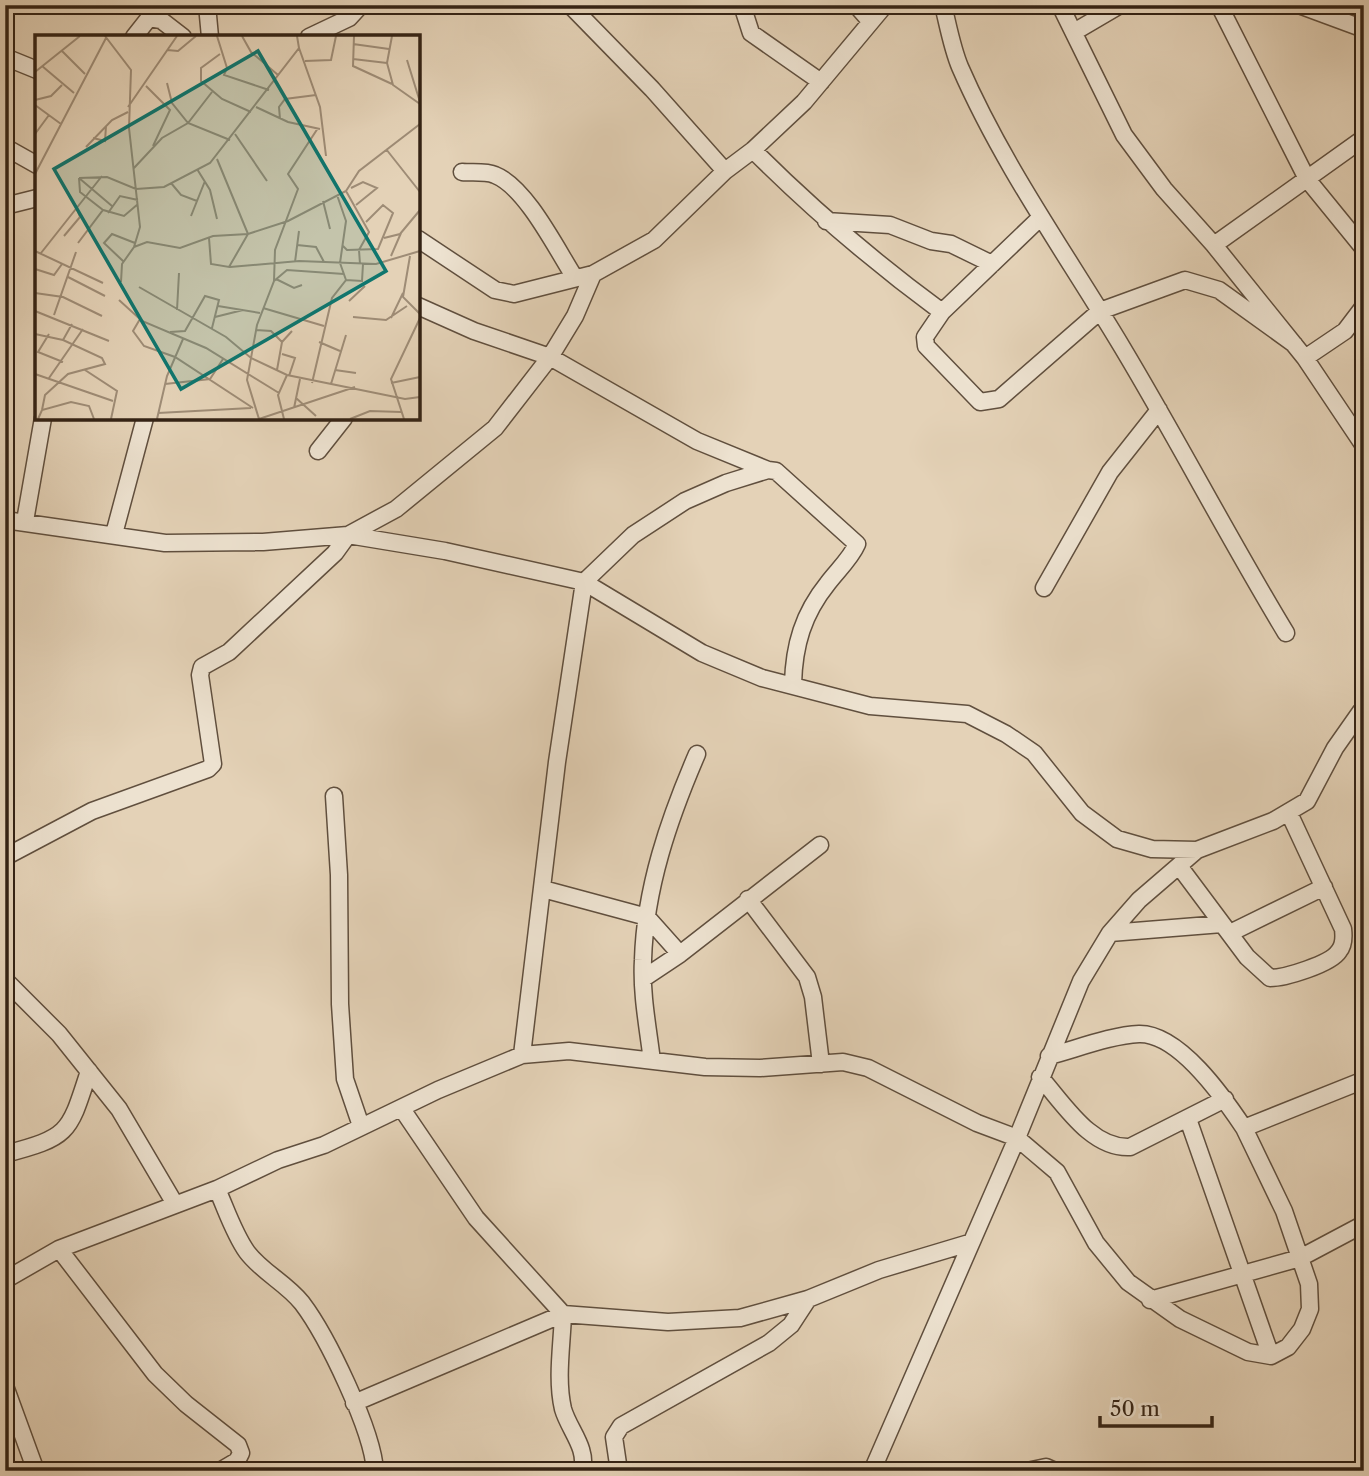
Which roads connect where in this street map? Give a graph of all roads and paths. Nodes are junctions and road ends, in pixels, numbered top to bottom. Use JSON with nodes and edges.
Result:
{"nodes":[{"id":1,"x":207,"y":5,"type":"edge"},
{"id":2,"x":361,"y":5,"type":"edge"},
{"id":3,"x":570,"y":5,"type":"edge"},
{"id":4,"x":742,"y":5,"type":"edge"},
{"id":5,"x":856,"y":5,"type":"edge"},
{"id":6,"x":885,"y":5,"type":"edge"},
{"id":7,"x":943,"y":5,"type":"edge"},
{"id":8,"x":1060,"y":5,"type":"edge"},
{"id":9,"x":1120,"y":5,"type":"edge"},
{"id":10,"x":1219,"y":5,"type":"edge"},
{"id":11,"x":1299,"y":5,"type":"edge"},
{"id":12,"x":149,"y":12,"type":"edge"},
{"id":13,"x":870,"y":21,"type":"junction"},
{"id":14,"x":1364,"y":29,"type":"edge"},
{"id":15,"x":1074,"y":32,"type":"junction"},
{"id":16,"x":135,"y":35,"type":"edge"},
{"id":17,"x":180,"y":35,"type":"edge"},
{"id":18,"x":210,"y":35,"type":"edge"},
{"id":19,"x":313,"y":35,"type":"edge"},
{"id":20,"x":5,"y":57,"type":"edge"},
{"id":21,"x":35,"y":69,"type":"edge"},
{"id":22,"x":821,"y":82,"type":"junction"},
{"id":23,"x":1364,"y":138,"type":"edge"},
{"id":24,"x":5,"y":147,"type":"edge"},
{"id":25,"x":753,"y":150,"type":"junction"},
{"id":26,"x":35,"y":164,"type":"edge"},
{"id":27,"x":725,"y":171,"type":"junction"},
{"id":28,"x":462,"y":172,"type":"dead end"},
{"id":29,"x":1307,"y":179,"type":"junction"},
{"id":30,"x":35,"y":198,"type":"edge"},
{"id":31,"x":5,"y":206,"type":"edge"},
{"id":32,"x":1041,"y":217,"type":"junction"},
{"id":33,"x":826,"y":221,"type":"junction"},
{"id":34,"x":420,"y":240,"type":"edge"},
{"id":35,"x":1214,"y":245,"type":"junction"},
{"id":36,"x":1364,"y":249,"type":"edge"},
{"id":37,"x":992,"y":264,"type":"junction"},
{"id":38,"x":593,"y":274,"type":"junction"},
{"id":39,"x":575,"y":278,"type":"junction"},
{"id":40,"x":1364,"y":306,"type":"edge"},
{"id":41,"x":423,"y":308,"type":"edge"},
{"id":42,"x":1100,"y":311,"type":"junction"},
{"id":43,"x":942,"y":312,"type":"junction"},
{"id":44,"x":1294,"y":345,"type":"junction"},
{"id":45,"x":550,"y":357,"type":"junction"},
{"id":46,"x":1305,"y":358,"type":"junction"},
{"id":47,"x":1159,"y":410,"type":"junction"},
{"id":48,"x":43,"y":420,"type":"edge"},
{"id":49,"x":144,"y":420,"type":"edge"},
{"id":50,"x":342,"y":420,"type":"edge"},
{"id":51,"x":1364,"y":446,"type":"edge"},
{"id":52,"x":318,"y":451,"type":"dead end"},
{"id":53,"x":768,"y":470,"type":"junction"},
{"id":54,"x":5,"y":520,"type":"edge"},
{"id":55,"x":25,"y":522,"type":"junction"},
{"id":56,"x":114,"y":534,"type":"junction"},
{"id":57,"x":348,"y":536,"type":"junction"},
{"id":58,"x":584,"y":582,"type":"junction"},
{"id":59,"x":1044,"y":588,"type":"dead end"},
{"id":60,"x":1286,"y":633,"type":"dead end"},
{"id":61,"x":793,"y":684,"type":"junction"},
{"id":62,"x":1361,"y":711,"type":"dead end"},
{"id":63,"x":697,"y":754,"type":"dead end"},
{"id":64,"x":334,"y":796,"type":"dead end"},
{"id":65,"x":1289,"y":813,"type":"junction"},
{"id":66,"x":820,"y":845,"type":"dead end"},
{"id":67,"x":1197,"y":850,"type":"junction"},
{"id":68,"x":5,"y":857,"type":"edge"},
{"id":69,"x":1179,"y":866,"type":"junction"},
{"id":70,"x":1324,"y":887,"type":"junction"},
{"id":71,"x":543,"y":889,"type":"junction"},
{"id":72,"x":748,"y":899,"type":"junction"},
{"id":73,"x":647,"y":917,"type":"junction"},
{"id":74,"x":1226,"y":929,"type":"junction"},
{"id":75,"x":1110,"y":933,"type":"junction"},
{"id":76,"x":680,"y":954,"type":"junction"},
{"id":77,"x":644,"y":978,"type":"junction"},
{"id":78,"x":5,"y":980,"type":"edge"},
{"id":79,"x":522,"y":1055,"type":"junction"},
{"id":80,"x":1049,"y":1056,"type":"junction"},
{"id":81,"x":652,"y":1061,"type":"junction"},
{"id":82,"x":821,"y":1064,"type":"junction"},
{"id":83,"x":89,"y":1071,"type":"junction"},
{"id":84,"x":1040,"y":1077,"type":"junction"},
{"id":85,"x":1364,"y":1080,"type":"edge"},
{"id":86,"x":1226,"y":1099,"type":"junction"},
{"id":87,"x":402,"y":1109,"type":"junction"},
{"id":88,"x":1188,"y":1119,"type":"junction"},
{"id":89,"x":360,"y":1126,"type":"junction"},
{"id":90,"x":1244,"y":1128,"type":"junction"},
{"id":91,"x":1017,"y":1138,"type":"junction"},
{"id":92,"x":5,"y":1154,"type":"edge"},
{"id":93,"x":217,"y":1189,"type":"junction"},
{"id":94,"x":175,"y":1204,"type":"junction"},
{"id":95,"x":1364,"y":1224,"type":"edge"},
{"id":96,"x":970,"y":1243,"type":"junction"},
{"id":97,"x":59,"y":1249,"type":"junction"},
{"id":98,"x":1300,"y":1258,"type":"junction"},
{"id":99,"x":1245,"y":1275,"type":"junction"},
{"id":100,"x":5,"y":1280,"type":"edge"},
{"id":101,"x":808,"y":1299,"type":"junction"},
{"id":102,"x":1150,"y":1300,"type":"junction"},
{"id":103,"x":564,"y":1314,"type":"junction"},
{"id":104,"x":1271,"y":1356,"type":"junction"},
{"id":105,"x":5,"y":1386,"type":"edge"},
{"id":106,"x":354,"y":1403,"type":"junction"},
{"id":107,"x":36,"y":1471,"type":"edge"},
{"id":108,"x":220,"y":1471,"type":"edge"},
{"id":109,"x":375,"y":1471,"type":"edge"},
{"id":110,"x":582,"y":1471,"type":"edge"},
{"id":111,"x":619,"y":1471,"type":"edge"},
{"id":112,"x":872,"y":1471,"type":"edge"},
{"id":113,"x":1027,"y":1471,"type":"edge"},
{"id":114,"x":1055,"y":1471,"type":"edge"}],
"edges":[{"from":1,"to":18,"type":"street"},
{"from":2,"to":19,"type":"street"},
{"from":3,"to":27,"type":"street"},
{"from":4,"to":22,"type":"street"},
{"from":5,"to":13,"type":"street"},
{"from":6,"to":13,"type":"street"},
{"from":7,"to":32,"type":"street"},
{"from":8,"to":15,"type":"street"},
{"from":9,"to":15,"type":"street"},
{"from":10,"to":29,"type":"street"},
{"from":11,"to":14,"type":"street"},
{"from":12,"to":16,"type":"street"},
{"from":12,"to":17,"type":"street"},
{"from":13,"to":22,"type":"street"},
{"from":15,"to":35,"type":"street"},
{"from":20,"to":21,"type":"street"},
{"from":22,"to":25,"type":"street"},
{"from":23,"to":29,"type":"street"},
{"from":24,"to":26,"type":"street"},
{"from":25,"to":27,"type":"street"},
{"from":25,"to":33,"type":"street"},
{"from":27,"to":38,"type":"street"},
{"from":28,"to":39,"type":"street"},
{"from":29,"to":35,"type":"street"},
{"from":29,"to":36,"type":"street"},
{"from":30,"to":31,"type":"street"},
{"from":32,"to":37,"type":"street"},
{"from":32,"to":42,"type":"street"},
{"from":33,"to":37,"type":"street"},
{"from":33,"to":43,"type":"street"},
{"from":34,"to":39,"type":"street"},
{"from":35,"to":44,"type":"street"},
{"from":37,"to":43,"type":"street"},
{"from":38,"to":39,"type":"street"},
{"from":38,"to":45,"type":"street"},
{"from":40,"to":46,"type":"street"},
{"from":41,"to":45,"type":"street"},
{"from":42,"to":43,"type":"street"},
{"from":42,"to":44,"type":"street"},
{"from":42,"to":47,"type":"street"},
{"from":44,"to":46,"type":"street"},
{"from":45,"to":53,"type":"street"},
{"from":45,"to":57,"type":"street"},
{"from":46,"to":51,"type":"street"},
{"from":47,"to":59,"type":"street"},
{"from":47,"to":60,"type":"street"},
{"from":48,"to":55,"type":"street"},
{"from":49,"to":56,"type":"street"},
{"from":50,"to":52,"type":"street"},
{"from":53,"to":58,"type":"street"},
{"from":53,"to":61,"type":"street"},
{"from":54,"to":55,"type":"street"},
{"from":55,"to":56,"type":"street"},
{"from":56,"to":57,"type":"street"},
{"from":57,"to":58,"type":"street"},
{"from":57,"to":68,"type":"street"},
{"from":58,"to":61,"type":"street"},
{"from":58,"to":71,"type":"street"},
{"from":61,"to":67,"type":"street"},
{"from":62,"to":65,"type":"street"},
{"from":63,"to":73,"type":"street"},
{"from":64,"to":89,"type":"street"},
{"from":65,"to":67,"type":"street"},
{"from":65,"to":70,"type":"street"},
{"from":66,"to":72,"type":"street"},
{"from":67,"to":69,"type":"street"},
{"from":69,"to":74,"type":"street"},
{"from":69,"to":75,"type":"street"},
{"from":70,"to":74,"type":"street"},
{"from":70,"to":74,"type":"street"},
{"from":71,"to":73,"type":"street"},
{"from":71,"to":79,"type":"street"},
{"from":72,"to":76,"type":"street"},
{"from":72,"to":82,"type":"street"},
{"from":73,"to":76,"type":"street"},
{"from":73,"to":77,"type":"street"},
{"from":74,"to":75,"type":"street"},
{"from":75,"to":80,"type":"street"},
{"from":76,"to":77,"type":"street"},
{"from":77,"to":81,"type":"street"},
{"from":78,"to":83,"type":"street"},
{"from":79,"to":81,"type":"street"},
{"from":79,"to":87,"type":"street"},
{"from":80,"to":84,"type":"street"},
{"from":80,"to":86,"type":"street"},
{"from":81,"to":82,"type":"street"},
{"from":82,"to":91,"type":"street"},
{"from":83,"to":92,"type":"street"},
{"from":83,"to":94,"type":"street"},
{"from":84,"to":88,"type":"street"},
{"from":84,"to":91,"type":"street"},
{"from":85,"to":90,"type":"street"},
{"from":86,"to":88,"type":"street"},
{"from":86,"to":90,"type":"street"},
{"from":87,"to":89,"type":"street"},
{"from":87,"to":103,"type":"street"},
{"from":88,"to":99,"type":"street"},
{"from":89,"to":93,"type":"street"},
{"from":90,"to":98,"type":"street"},
{"from":91,"to":96,"type":"street"},
{"from":91,"to":102,"type":"street"},
{"from":93,"to":94,"type":"street"},
{"from":93,"to":106,"type":"street"},
{"from":94,"to":97,"type":"street"},
{"from":95,"to":98,"type":"street"},
{"from":96,"to":101,"type":"street"},
{"from":96,"to":112,"type":"street"},
{"from":97,"to":100,"type":"street"},
{"from":97,"to":108,"type":"street"},
{"from":98,"to":99,"type":"street"},
{"from":98,"to":104,"type":"street"},
{"from":99,"to":102,"type":"street"},
{"from":99,"to":104,"type":"street"},
{"from":101,"to":103,"type":"street"},
{"from":101,"to":111,"type":"street"},
{"from":102,"to":104,"type":"street"},
{"from":103,"to":106,"type":"street"},
{"from":103,"to":110,"type":"street"},
{"from":105,"to":107,"type":"street"},
{"from":106,"to":109,"type":"street"},
{"from":113,"to":114,"type":"street"}]}
